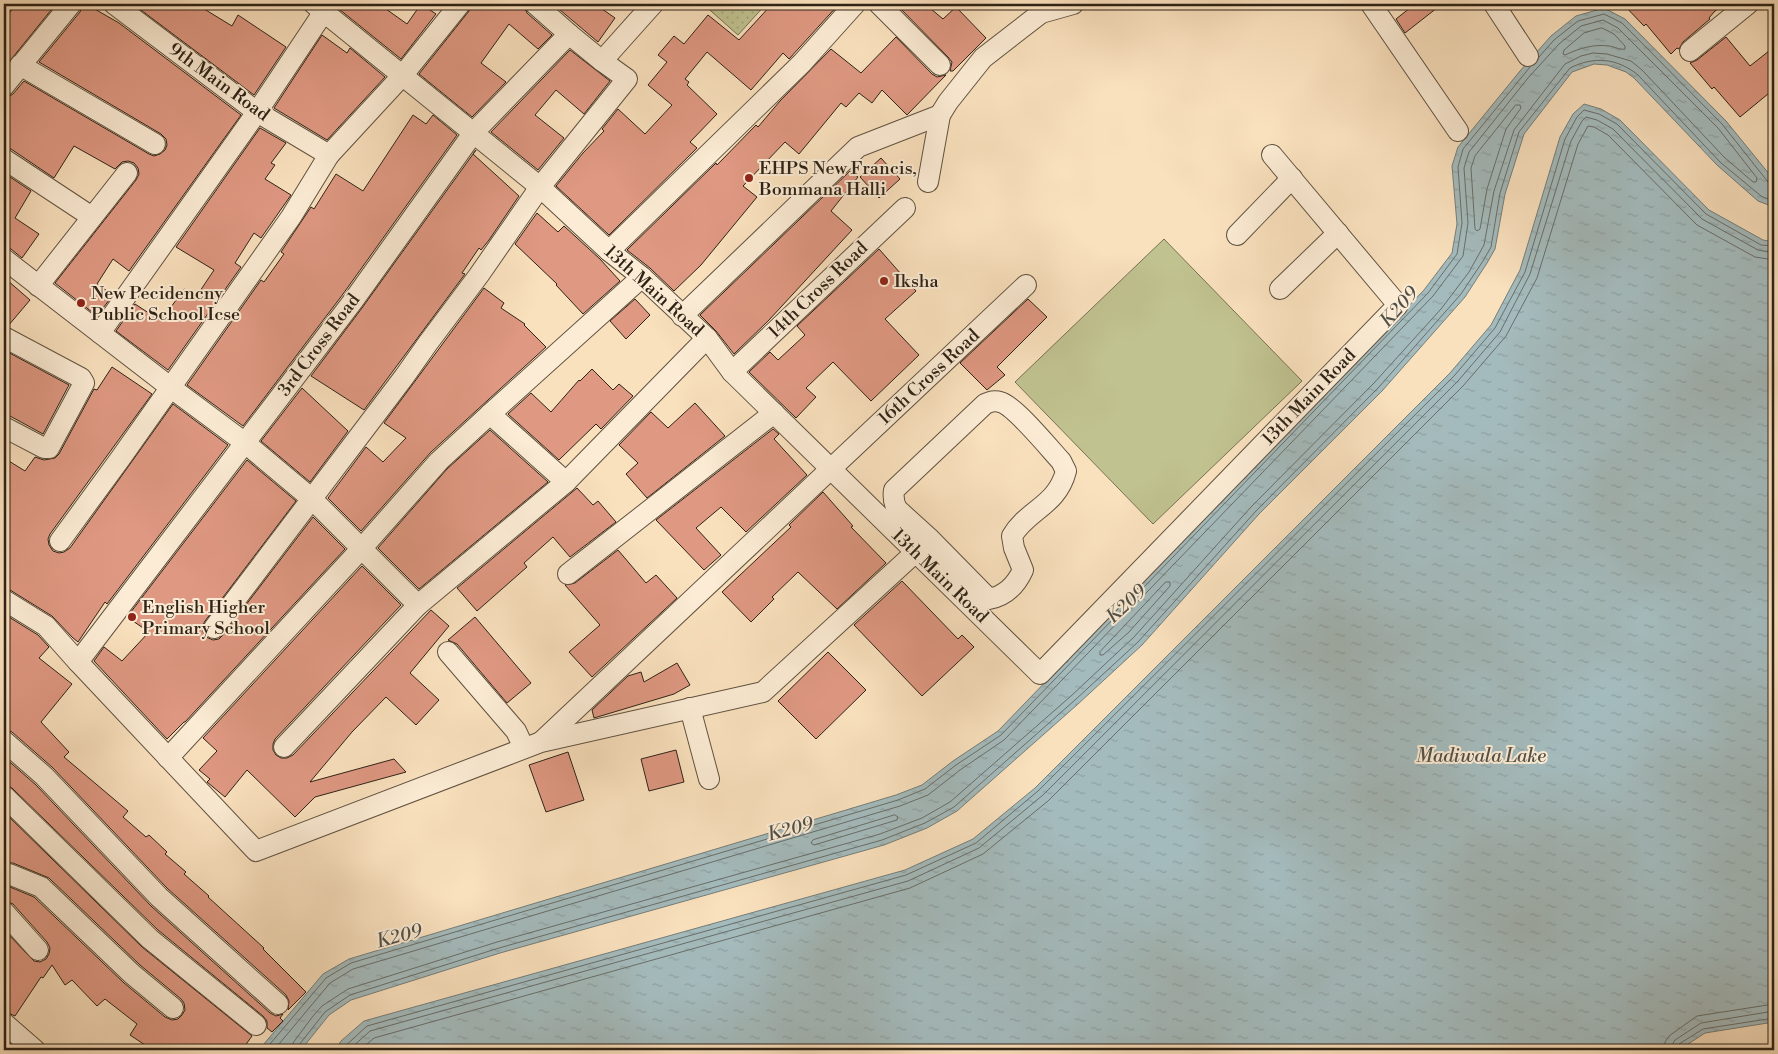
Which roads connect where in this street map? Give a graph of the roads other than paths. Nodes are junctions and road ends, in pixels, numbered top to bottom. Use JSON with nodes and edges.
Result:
{"nodes":[{"id":1,"x":70,"y":4,"type":"edge"},
{"id":2,"x":114,"y":4,"type":"edge"},
{"id":3,"x":460,"y":4,"type":"edge"},
{"id":4,"x":535,"y":4,"type":"edge"},
{"id":5,"x":653,"y":4,"type":"edge"},
{"id":6,"x":855,"y":4,"type":"edge"},
{"id":7,"x":879,"y":4,"type":"edge"},
{"id":8,"x":1073,"y":4,"type":"edge"},
{"id":9,"x":1371,"y":4,"type":"edge"},
{"id":10,"x":1494,"y":4,"type":"edge"},
{"id":11,"x":1748,"y":4,"type":"edge"},
{"id":12,"x":322,"y":6,"type":"edge"},
{"id":13,"x":569,"y":34,"type":"junction"},
{"id":14,"x":1690,"y":52,"type":"dead end"},
{"id":15,"x":1528,"y":56,"type":"dead end"},
{"id":16,"x":602,"y":61,"type":"junction"},
{"id":17,"x":20,"y":65,"type":"junction"},
{"id":18,"x":940,"y":65,"type":"dead end"},
{"id":19,"x":402,"y":76,"type":"junction"},
{"id":20,"x":4,"y":86,"type":"edge"},
{"id":21,"x":257,"y":112,"type":"junction"},
{"id":22,"x":940,"y":115,"type":"junction"},
{"id":23,"x":1458,"y":131,"type":"dead end"},
{"id":24,"x":474,"y":132,"type":"junction"},
{"id":25,"x":155,"y":144,"type":"dead end"},
{"id":26,"x":329,"y":155,"type":"junction"},
{"id":27,"x":1272,"y":155,"type":"dead end"},
{"id":28,"x":4,"y":159,"type":"edge"},
{"id":29,"x":127,"y":173,"type":"dead end"},
{"id":30,"x":1292,"y":178,"type":"junction"},
{"id":31,"x":928,"y":182,"type":"dead end"},
{"id":32,"x":540,"y":187,"type":"junction"},
{"id":33,"x":905,"y":208,"type":"dead end"},
{"id":34,"x":92,"y":217,"type":"junction"},
{"id":35,"x":1338,"y":233,"type":"junction"},
{"id":36,"x":1237,"y":235,"type":"dead end"},
{"id":37,"x":609,"y":251,"type":"junction"},
{"id":38,"x":4,"y":259,"type":"edge"},
{"id":39,"x":642,"y":277,"type":"junction"},
{"id":40,"x":1026,"y":284,"type":"dead end"},
{"id":41,"x":38,"y":286,"type":"junction"},
{"id":42,"x":1280,"y":289,"type":"dead end"},
{"id":43,"x":682,"y":316,"type":"junction"},
{"id":44,"x":100,"y":333,"type":"junction"},
{"id":45,"x":4,"y":337,"type":"edge"},
{"id":46,"x":706,"y":338,"type":"junction"},
{"id":47,"x":732,"y":372,"type":"junction"},
{"id":48,"x":170,"y":388,"type":"junction"},
{"id":49,"x":774,"y":413,"type":"junction"},
{"id":50,"x":490,"y":414,"type":"junction"},
{"id":51,"x":4,"y":427,"type":"edge"},
{"id":52,"x":244,"y":442,"type":"junction"},
{"id":53,"x":831,"y":469,"type":"junction"},
{"id":54,"x":566,"y":482,"type":"junction"},
{"id":55,"x":312,"y":499,"type":"junction"},
{"id":56,"x":60,"y":541,"type":"dead end"},
{"id":57,"x":924,"y":546,"type":"junction"},
{"id":58,"x":362,"y":548,"type":"junction"},
{"id":59,"x":568,"y":574,"type":"dead end"},
{"id":60,"x":4,"y":600,"type":"edge"},
{"id":61,"x":418,"y":605,"type":"junction"},
{"id":62,"x":214,"y":628,"type":"dead end"},
{"id":63,"x":448,"y":652,"type":"dead end"},
{"id":64,"x":78,"y":662,"type":"junction"},
{"id":65,"x":690,"y":708,"type":"junction"},
{"id":66,"x":4,"y":741,"type":"edge"},
{"id":67,"x":533,"y":745,"type":"junction"},
{"id":68,"x":284,"y":748,"type":"dead end"},
{"id":69,"x":168,"y":758,"type":"junction"},
{"id":70,"x":709,"y":779,"type":"dead end"},
{"id":71,"x":4,"y":796,"type":"edge"},
{"id":72,"x":4,"y":877,"type":"edge"},
{"id":73,"x":4,"y":912,"type":"edge"},
{"id":74,"x":38,"y":950,"type":"dead end"},
{"id":75,"x":278,"y":1004,"type":"dead end"},
{"id":76,"x":173,"y":1008,"type":"dead end"},
{"id":77,"x":4,"y":1023,"type":"edge"},
{"id":78,"x":256,"y":1025,"type":"dead end"},
{"id":79,"x":34,"y":1050,"type":"edge"}],
"edges":[{"from":1,"to":17,"type":"street"},
{"from":2,"to":21,"type":"street","name":"9th Main Road"},
{"from":3,"to":19,"type":"street"},
{"from":4,"to":13,"type":"street"},
{"from":5,"to":16,"type":"street"},
{"from":6,"to":37,"type":"street"},
{"from":7,"to":18,"type":"street"},
{"from":8,"to":22,"type":"street"},
{"from":9,"to":23,"type":"street"},
{"from":10,"to":15,"type":"street"},
{"from":11,"to":14,"type":"street"},
{"from":12,"to":19,"type":"street","name":"13th Main Road"},
{"from":12,"to":21,"type":"street"},
{"from":13,"to":16,"type":"street"},
{"from":13,"to":24,"type":"street","name":"3rd Cross Road"},
{"from":16,"to":32,"type":"street"},
{"from":17,"to":20,"type":"street"},
{"from":17,"to":25,"type":"street"},
{"from":19,"to":24,"type":"street","name":"13th Main Road"},
{"from":19,"to":26,"type":"street"},
{"from":21,"to":26,"type":"street","name":"9th Main Road"},
{"from":21,"to":44,"type":"street"},
{"from":22,"to":31,"type":"street"},
{"from":22,"to":43,"type":"street"},
{"from":24,"to":32,"type":"street","name":"13th Main Road"},
{"from":24,"to":52,"type":"street","name":"3rd Cross Road"},
{"from":26,"to":48,"type":"street"},
{"from":27,"to":30,"type":"street","name":"13th Main Road"},
{"from":28,"to":34,"type":"street"},
{"from":29,"to":34,"type":"street"},
{"from":30,"to":35,"type":"street","name":"13th Main Road"},
{"from":30,"to":36,"type":"street"},
{"from":32,"to":37,"type":"street","name":"13th Main Road"},
{"from":32,"to":55,"type":"street"},
{"from":33,"to":47,"type":"street","name":"14th Cross Road"},
{"from":34,"to":41,"type":"street"},
{"from":35,"to":42,"type":"street"},
{"from":35,"to":57,"type":"street","name":"13th Main Road"},
{"from":37,"to":39,"type":"street","name":"13th Main Road"},
{"from":38,"to":41,"type":"street"},
{"from":39,"to":43,"type":"street","name":"13th Main Road"},
{"from":39,"to":50,"type":"street"},
{"from":40,"to":53,"type":"street","name":"16th Cross Road"},
{"from":41,"to":44,"type":"street"},
{"from":43,"to":46,"type":"street","name":"13th Main Road"},
{"from":44,"to":48,"type":"street"},
{"from":45,"to":51,"type":"street"},
{"from":46,"to":47,"type":"street","name":"13th Main Road"},
{"from":46,"to":54,"type":"street"},
{"from":47,"to":49,"type":"street","name":"13th Main Road"},
{"from":48,"to":52,"type":"street"},
{"from":48,"to":56,"type":"street"},
{"from":49,"to":53,"type":"street","name":"13th Main Road"},
{"from":49,"to":59,"type":"street"},
{"from":50,"to":54,"type":"street"},
{"from":50,"to":58,"type":"street"},
{"from":52,"to":55,"type":"street"},
{"from":52,"to":64,"type":"street","name":"3rd Cross Road"},
{"from":53,"to":57,"type":"street","name":"13th Main Road"},
{"from":53,"to":67,"type":"street","name":"16th Cross Road"},
{"from":54,"to":61,"type":"street"},
{"from":55,"to":58,"type":"street"},
{"from":55,"to":62,"type":"street"},
{"from":57,"to":57,"type":"street"},
{"from":57,"to":65,"type":"street"},
{"from":58,"to":61,"type":"street"},
{"from":58,"to":69,"type":"street"},
{"from":60,"to":64,"type":"street"},
{"from":61,"to":68,"type":"street"},
{"from":63,"to":67,"type":"street"},
{"from":64,"to":69,"type":"street"},
{"from":65,"to":67,"type":"street"},
{"from":65,"to":70,"type":"street"},
{"from":66,"to":75,"type":"street"},
{"from":67,"to":69,"type":"street"},
{"from":71,"to":78,"type":"street"},
{"from":72,"to":76,"type":"street"},
{"from":73,"to":74,"type":"street"},
{"from":77,"to":79,"type":"street"}]}
